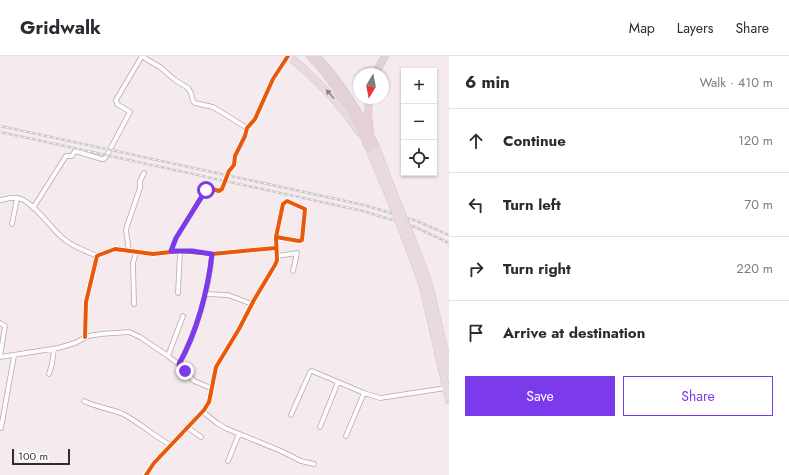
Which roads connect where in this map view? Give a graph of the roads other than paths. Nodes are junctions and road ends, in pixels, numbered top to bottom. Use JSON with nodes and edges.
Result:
{"nodes":[{"id":1,"x":143,"y":56,"type":"edge"},
{"id":2,"x":288,"y":56,"type":"edge"},
{"id":3,"x":310,"y":56,"type":"edge"},
{"id":4,"x":316,"y":56,"type":"edge"},
{"id":5,"x":385,"y":56,"type":"edge"},
{"id":6,"x":378,"y":68,"type":"edge"},
{"id":7,"x":369,"y":104,"type":"edge"},
{"id":8,"x":246,"y":128,"type":"junction"},
{"id":9,"x":372,"y":147,"type":"junction"},
{"id":10,"x":144,"y":173,"type":"dead end"},
{"id":11,"x":0,"y":200,"type":"edge"},
{"id":12,"x":17,"y":200,"type":"junction"},
{"id":13,"x":33,"y":208,"type":"junction"},
{"id":14,"x":12,"y":224,"type":"dead end"},
{"id":15,"x":276,"y":237,"type":"junction"},
{"id":16,"x":408,"y":238,"type":"junction"},
{"id":17,"x":129,"y":251,"type":"junction"},
{"id":18,"x":171,"y":251,"type":"junction"},
{"id":19,"x":276,"y":252,"type":"junction"},
{"id":20,"x":180,"y":253,"type":"junction"},
{"id":21,"x":134,"y":255,"type":"junction"},
{"id":22,"x":212,"y":256,"type":"junction"},
{"id":23,"x":96,"y":258,"type":"junction"},
{"id":24,"x":293,"y":271,"type":"dead end"},
{"id":25,"x":178,"y":293,"type":"dead end"},
{"id":26,"x":205,"y":294,"type":"junction"},
{"id":27,"x":134,"y":304,"type":"dead end"},
{"id":28,"x":252,"y":304,"type":"junction"},
{"id":29,"x":183,"y":316,"type":"dead end"},
{"id":30,"x":0,"y":323,"type":"edge"},
{"id":31,"x":85,"y":337,"type":"junction"},
{"id":32,"x":54,"y":349,"type":"junction"},
{"id":33,"x":14,"y":356,"type":"junction"},
{"id":34,"x":168,"y":356,"type":"junction"},
{"id":35,"x":0,"y":357,"type":"edge"},
{"id":36,"x":179,"y":364,"type":"junction"},
{"id":37,"x":449,"y":370,"type":"edge"},
{"id":38,"x":49,"y":374,"type":"dead end"},
{"id":39,"x":338,"y":382,"type":"junction"},
{"id":40,"x":211,"y":388,"type":"junction"},
{"id":41,"x":446,"y":388,"type":"junction"},
{"id":42,"x":364,"y":393,"type":"junction"},
{"id":43,"x":449,"y":400,"type":"edge"},
{"id":44,"x":84,"y":401,"type":"dead end"},
{"id":45,"x":203,"y":412,"type":"junction"},
{"id":46,"x":291,"y":416,"type":"dead end"},
{"id":47,"x":320,"y":427,"type":"dead end"},
{"id":48,"x":1,"y":428,"type":"edge"},
{"id":49,"x":187,"y":428,"type":"junction"},
{"id":50,"x":239,"y":434,"type":"junction"},
{"id":51,"x":346,"y":436,"type":"dead end"},
{"id":52,"x":201,"y":437,"type":"dead end"},
{"id":53,"x":170,"y":446,"type":"junction"},
{"id":54,"x":228,"y":461,"type":"dead end"},
{"id":55,"x":314,"y":464,"type":"dead end"},
{"id":56,"x":146,"y":475,"type":"edge"}],
"edges":[{"from":1,"to":8,"type":"street"},
{"from":1,"to":13,"type":"street"},
{"from":2,"to":8,"type":"street"},
{"from":9,"to":2,"type":"highway","one_way":true},
{"from":3,"to":9,"type":"highway"},
{"from":4,"to":9,"type":"highway"},
{"from":5,"to":6,"type":"highway"},
{"from":7,"to":9,"type":"highway"},
{"from":8,"to":18,"type":"street"},
{"from":9,"to":16,"type":"highway","bridge":true},
{"from":10,"to":17,"type":"street"},
{"from":11,"to":12,"type":"street"},
{"from":12,"to":13,"type":"street"},
{"from":12,"to":14,"type":"street"},
{"from":13,"to":23,"type":"street"},
{"from":15,"to":15,"type":"street"},
{"from":15,"to":19,"type":"street"},
{"from":16,"to":37,"type":"highway"},
{"from":16,"to":41,"type":"highway"},
{"from":17,"to":21,"type":"street"},
{"from":17,"to":23,"type":"street"},
{"from":18,"to":20,"type":"street"},
{"from":18,"to":21,"type":"street"},
{"from":19,"to":22,"type":"street"},
{"from":19,"to":24,"type":"street"},
{"from":19,"to":28,"type":"street"},
{"from":20,"to":22,"type":"street"},
{"from":20,"to":25,"type":"street"},
{"from":21,"to":27,"type":"street"},
{"from":22,"to":26,"type":"street"},
{"from":23,"to":31,"type":"street"},
{"from":26,"to":28,"type":"street"},
{"from":26,"to":36,"type":"street"},
{"from":28,"to":40,"type":"street"},
{"from":29,"to":34,"type":"street"},
{"from":30,"to":35,"type":"street"},
{"from":31,"to":32,"type":"street"},
{"from":31,"to":34,"type":"street"},
{"from":32,"to":33,"type":"street"},
{"from":32,"to":38,"type":"street"},
{"from":33,"to":35,"type":"street"},
{"from":33,"to":48,"type":"street"},
{"from":34,"to":36,"type":"street"},
{"from":36,"to":40,"type":"street"},
{"from":39,"to":42,"type":"street"},
{"from":39,"to":46,"type":"street"},
{"from":39,"to":47,"type":"street"},
{"from":40,"to":45,"type":"street"},
{"from":41,"to":42,"type":"street"},
{"from":41,"to":43,"type":"highway"},
{"from":42,"to":51,"type":"street"},
{"from":44,"to":53,"type":"street"},
{"from":45,"to":49,"type":"street"},
{"from":45,"to":50,"type":"street"},
{"from":49,"to":52,"type":"street"},
{"from":49,"to":53,"type":"street"},
{"from":50,"to":54,"type":"street"},
{"from":50,"to":55,"type":"street"},
{"from":53,"to":56,"type":"street"}]}
